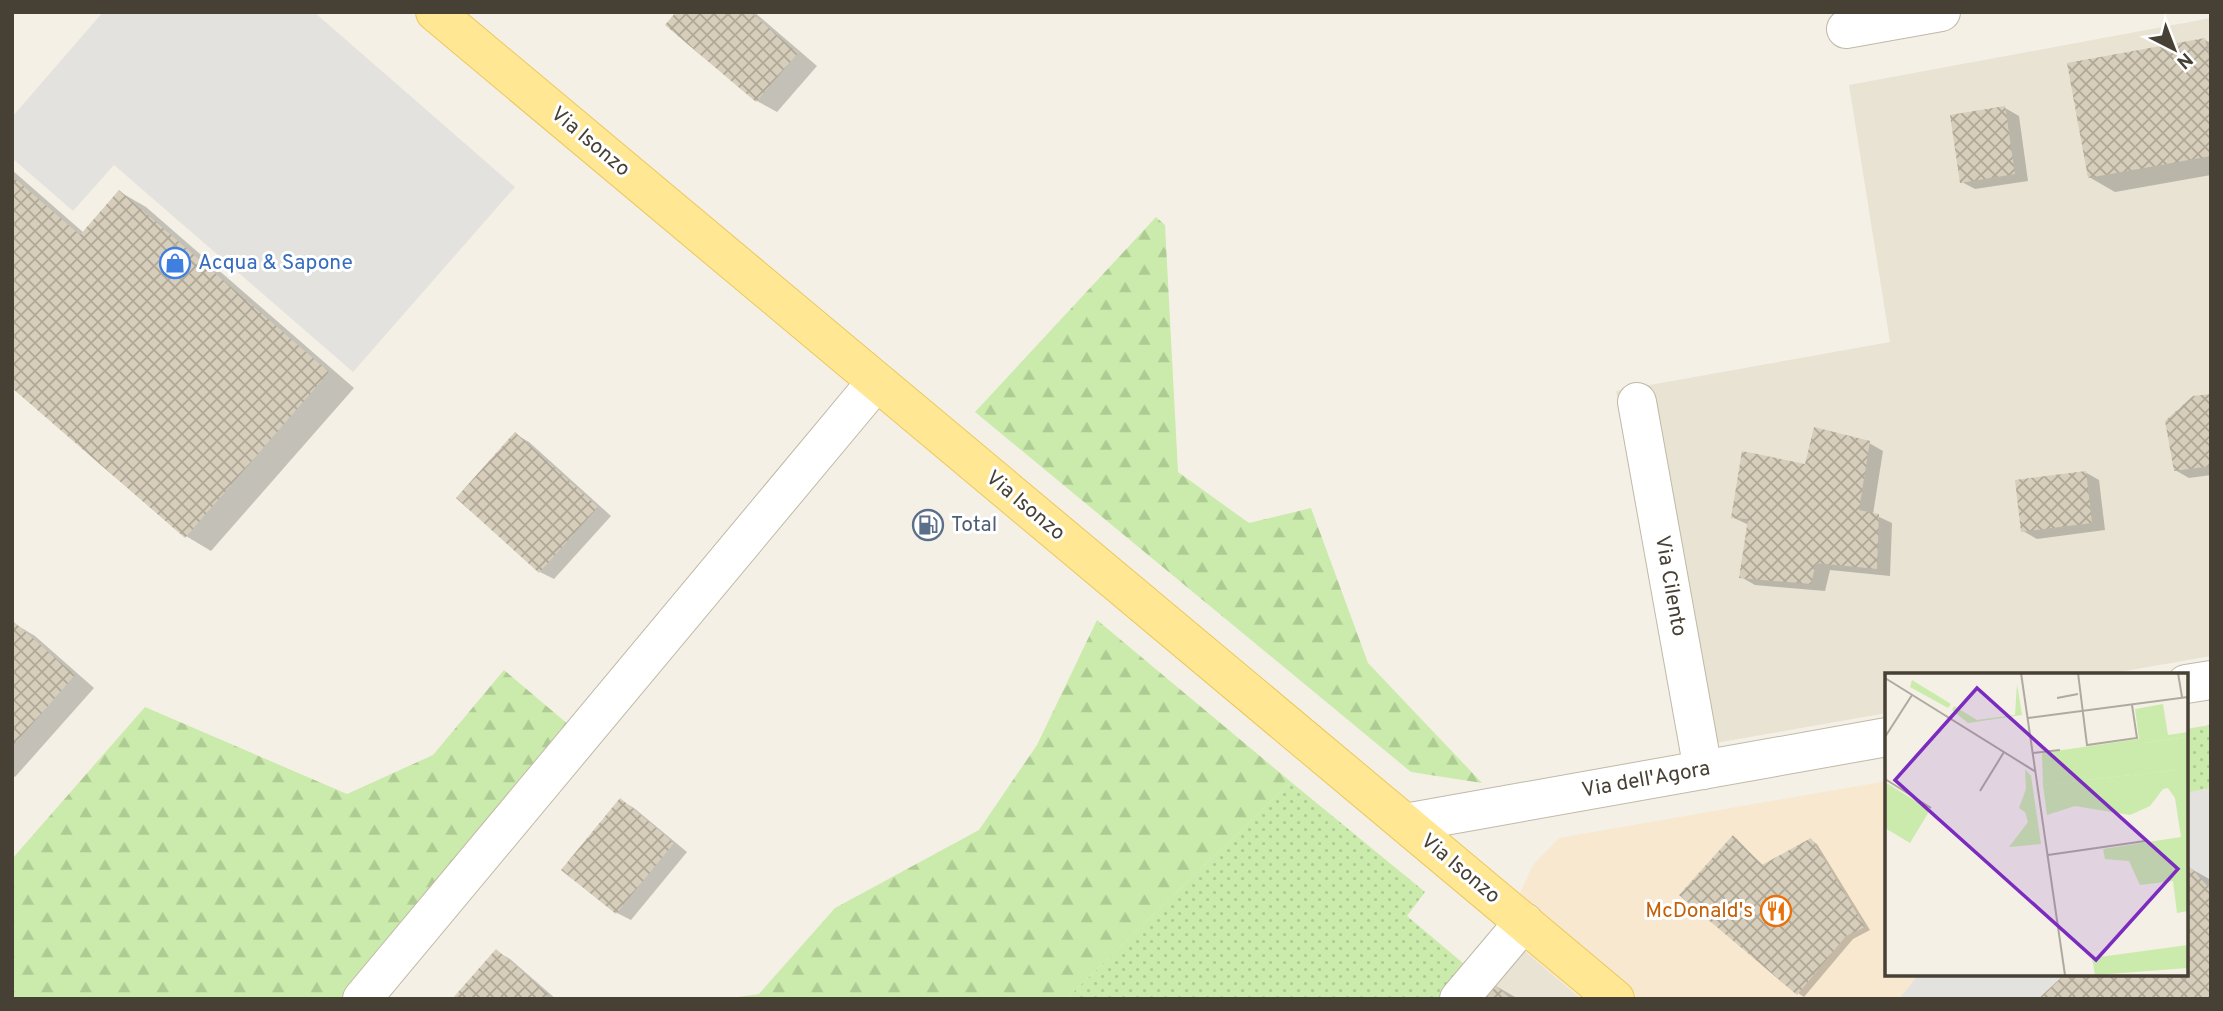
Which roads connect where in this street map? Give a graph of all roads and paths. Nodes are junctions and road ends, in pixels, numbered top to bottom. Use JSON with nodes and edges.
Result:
{"nodes":[{"id":1,"x":435,"y":12,"type":"edge"},
{"id":2,"x":1941,"y":12,"type":"edge"},
{"id":3,"x":1846,"y":29,"type":"dead end"},
{"id":4,"x":876,"y":382,"type":"junction"},
{"id":5,"x":1637,"y":402,"type":"dead end"},
{"id":6,"x":2211,"y":680,"type":"edge"},
{"id":7,"x":2188,"y":684,"type":"edge"},
{"id":8,"x":1885,"y":737,"type":"edge"},
{"id":9,"x":1703,"y":770,"type":"junction"},
{"id":10,"x":1405,"y":823,"type":"junction"},
{"id":11,"x":1524,"y":922,"type":"junction"},
{"id":12,"x":362,"y":999,"type":"edge"},
{"id":13,"x":1459,"y":999,"type":"edge"},
{"id":14,"x":1615,"y":999,"type":"edge"}],
"edges":[{"from":1,"to":4,"type":"main road","name":"Via Isonzo"},
{"from":2,"to":3,"type":"street"},
{"from":4,"to":10,"type":"main road","name":"Via Isonzo"},
{"from":4,"to":12,"type":"street"},
{"from":5,"to":9,"type":"street","name":"Via Cilento"},
{"from":6,"to":7,"type":"street"},
{"from":8,"to":9,"type":"street","name":"Via dell'Agora"},
{"from":9,"to":10,"type":"street","name":"Via dell'Agora"},
{"from":10,"to":11,"type":"main road","name":"Via Isonzo"},
{"from":11,"to":13,"type":"street"},
{"from":11,"to":14,"type":"main road","name":"Via Isonzo"}]}
